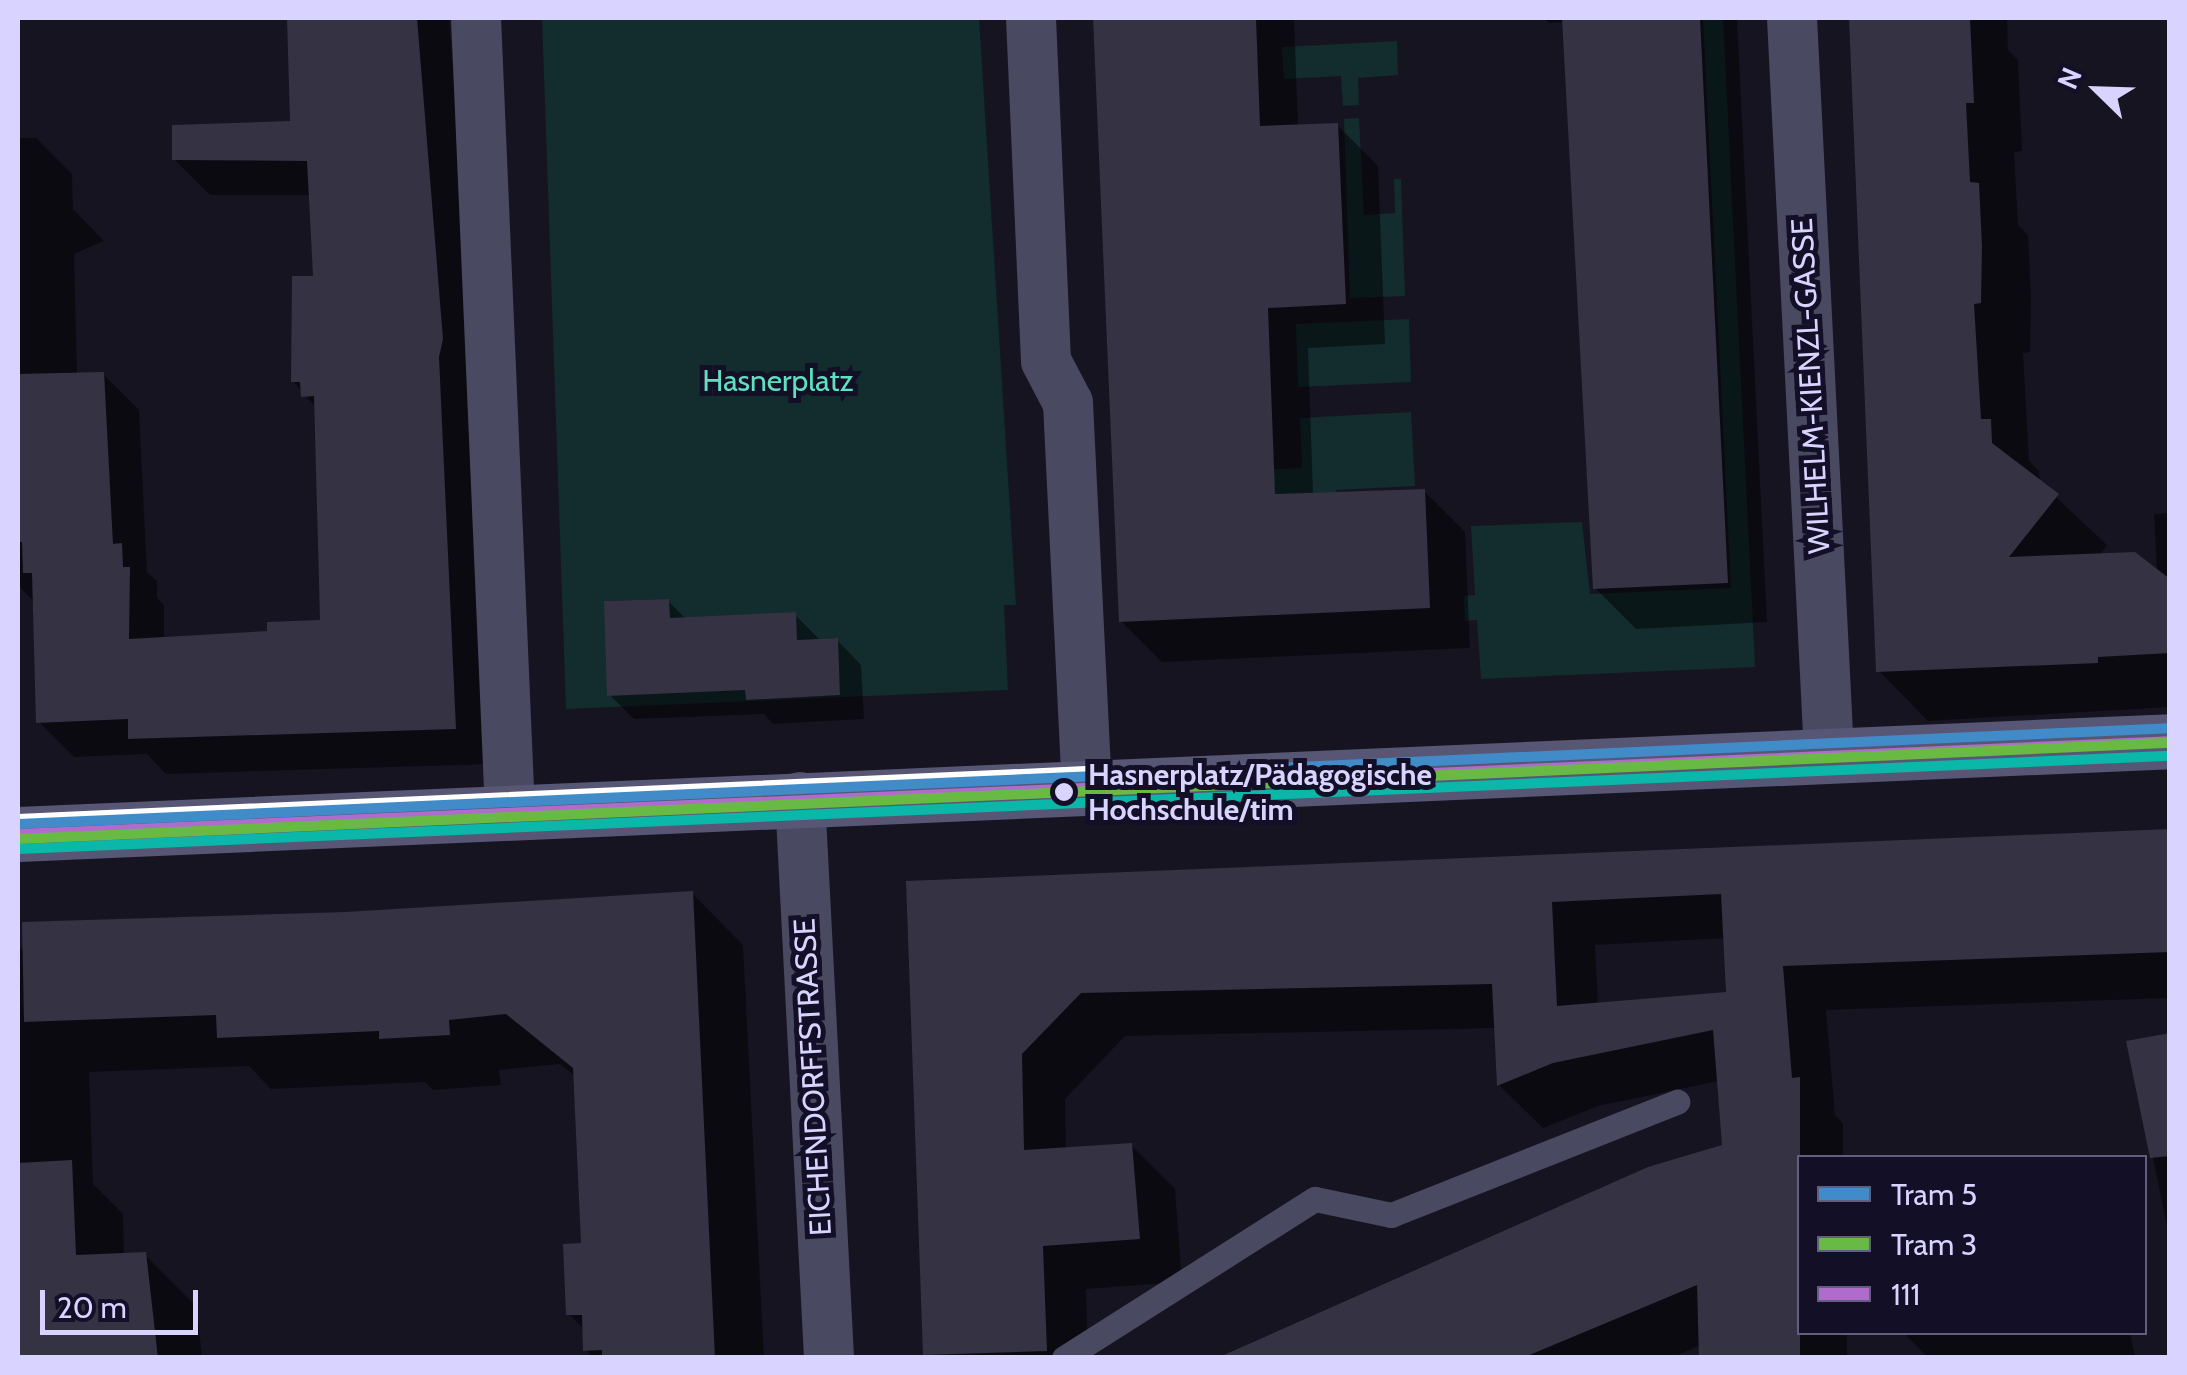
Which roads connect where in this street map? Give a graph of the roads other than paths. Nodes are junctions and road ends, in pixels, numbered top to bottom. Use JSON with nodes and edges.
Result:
{"nodes":[{"id":1,"x":476,"y":18,"type":"edge"},
{"id":2,"x":1031,"y":18,"type":"edge"},
{"id":3,"x":1792,"y":18,"type":"edge"},
{"id":4,"x":2170,"y":741,"type":"edge"},
{"id":5,"x":1828,"y":754,"type":"junction"},
{"id":6,"x":1087,"y":786,"type":"junction"},
{"id":7,"x":800,"y":797,"type":"junction"},
{"id":8,"x":510,"y":813,"type":"junction"},
{"id":9,"x":18,"y":834,"type":"edge"},
{"id":10,"x":1677,"y":1102,"type":"dead end"},
{"id":11,"x":829,"y":1358,"type":"edge"},
{"id":12,"x":1064,"y":1358,"type":"edge"}],
"edges":[{"from":1,"to":8,"type":"street"},
{"from":2,"to":6,"type":"street"},
{"from":3,"to":5,"type":"street","name":"WILHELM-KIENZL-GASSE"},
{"from":4,"to":5,"type":"main road"},
{"from":5,"to":6,"type":"main road"},
{"from":6,"to":7,"type":"main road"},
{"from":7,"to":8,"type":"main road"},
{"from":7,"to":11,"type":"street","name":"EICHENDORFFSTRASSE"},
{"from":8,"to":9,"type":"main road"},
{"from":10,"to":12,"type":"lane"}]}
